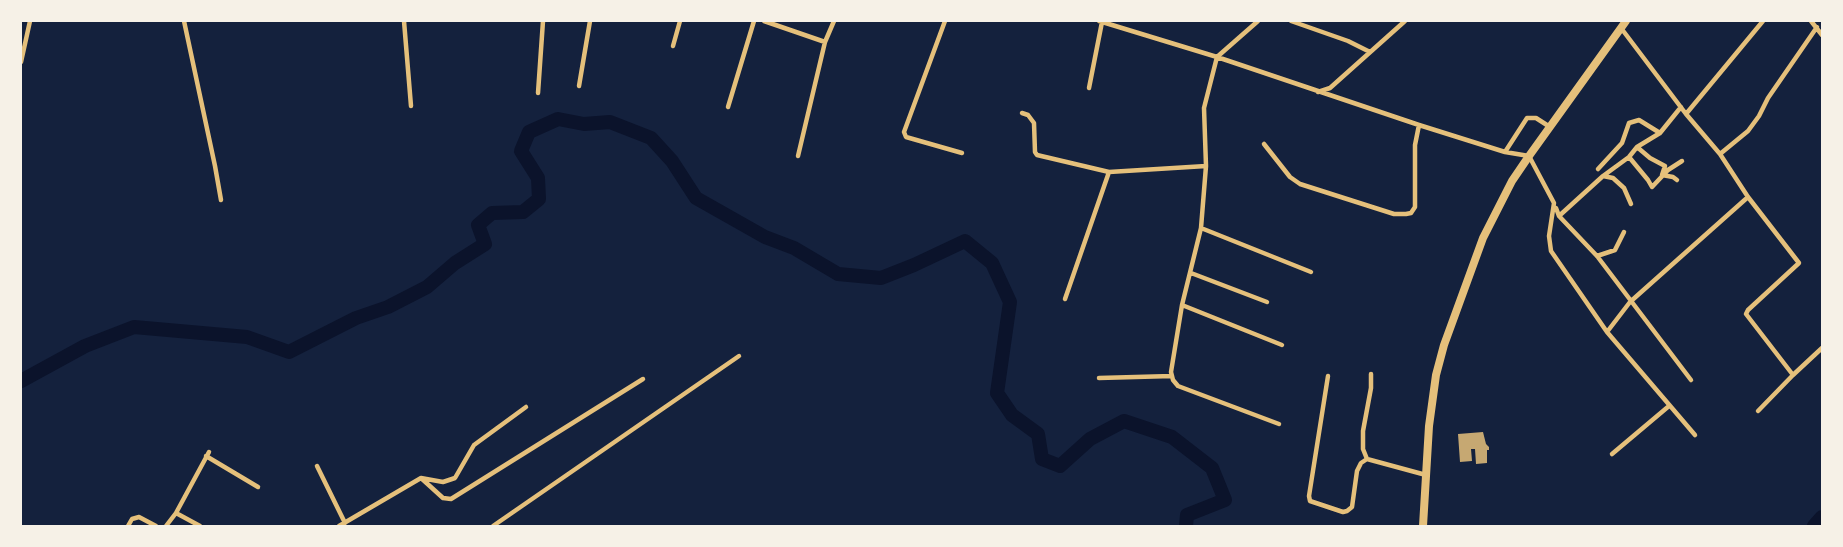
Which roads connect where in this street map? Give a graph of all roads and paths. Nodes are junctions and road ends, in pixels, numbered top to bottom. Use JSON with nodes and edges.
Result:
{"nodes":[{"id":1,"x":30,"y":21,"type":"edge"},
{"id":2,"x":184,"y":21,"type":"edge"},
{"id":3,"x":404,"y":21,"type":"edge"},
{"id":4,"x":543,"y":21,"type":"edge"},
{"id":5,"x":590,"y":21,"type":"edge"},
{"id":6,"x":680,"y":21,"type":"edge"},
{"id":7,"x":754,"y":21,"type":"edge"},
{"id":8,"x":764,"y":21,"type":"edge"},
{"id":9,"x":834,"y":21,"type":"edge"},
{"id":10,"x":945,"y":21,"type":"edge"},
{"id":11,"x":1258,"y":21,"type":"edge"},
{"id":12,"x":1291,"y":21,"type":"edge"},
{"id":13,"x":1406,"y":21,"type":"edge"},
{"id":14,"x":1763,"y":21,"type":"edge"},
{"id":15,"x":1811,"y":21,"type":"edge"},
{"id":16,"x":1100,"y":22,"type":"edge"},
{"id":17,"x":1624,"y":24,"type":"edge"},
{"id":18,"x":1817,"y":27,"type":"junction"},
{"id":19,"x":1822,"y":34,"type":"edge"},
{"id":20,"x":825,"y":42,"type":"junction"},
{"id":21,"x":673,"y":46,"type":"dead end"},
{"id":22,"x":1370,"y":52,"type":"junction"},
{"id":23,"x":1217,"y":57,"type":"junction"},
{"id":24,"x":21,"y":62,"type":"edge"},
{"id":25,"x":579,"y":86,"type":"dead end"},
{"id":26,"x":1089,"y":88,"type":"dead end"},
{"id":27,"x":1318,"y":92,"type":"junction"},
{"id":28,"x":538,"y":93,"type":"dead end"},
{"id":29,"x":411,"y":106,"type":"dead end"},
{"id":30,"x":728,"y":107,"type":"dead end"},
{"id":31,"x":1681,"y":107,"type":"junction"},
{"id":32,"x":1022,"y":113,"type":"dead end"},
{"id":33,"x":1686,"y":114,"type":"junction"},
{"id":34,"x":1419,"y":125,"type":"junction"},
{"id":35,"x":1550,"y":127,"type":"junction"},
{"id":36,"x":1660,"y":133,"type":"junction"},
{"id":37,"x":1622,"y":143,"type":"junction"},
{"id":38,"x":1264,"y":144,"type":"dead end"},
{"id":39,"x":1635,"y":148,"type":"junction"},
{"id":40,"x":1505,"y":152,"type":"junction"},
{"id":41,"x":962,"y":153,"type":"dead end"},
{"id":42,"x":1720,"y":154,"type":"junction"},
{"id":43,"x":798,"y":156,"type":"dead end"},
{"id":44,"x":1529,"y":156,"type":"junction"},
{"id":45,"x":1629,"y":157,"type":"junction"},
{"id":46,"x":1683,"y":161,"type":"dead end"},
{"id":47,"x":1206,"y":166,"type":"junction"},
{"id":48,"x":1598,"y":169,"type":"dead end"},
{"id":49,"x":1109,"y":172,"type":"junction"},
{"id":50,"x":1662,"y":175,"type":"junction"},
{"id":51,"x":1603,"y":176,"type":"junction"},
{"id":52,"x":1677,"y":180,"type":"dead end"},
{"id":53,"x":1748,"y":197,"type":"junction"},
{"id":54,"x":220,"y":200,"type":"dead end"},
{"id":55,"x":1554,"y":203,"type":"junction"},
{"id":56,"x":1631,"y":204,"type":"dead end"},
{"id":57,"x":1559,"y":216,"type":"junction"},
{"id":58,"x":1201,"y":228,"type":"junction"},
{"id":59,"x":1624,"y":232,"type":"dead end"},
{"id":60,"x":1597,"y":256,"type":"junction"},
{"id":61,"x":1311,"y":272,"type":"dead end"},
{"id":62,"x":1191,"y":273,"type":"junction"},
{"id":63,"x":1065,"y":299,"type":"dead end"},
{"id":64,"x":1268,"y":302,"type":"dead end"},
{"id":65,"x":1630,"y":302,"type":"junction"},
{"id":66,"x":1182,"y":305,"type":"junction"},
{"id":67,"x":1607,"y":332,"type":"junction"},
{"id":68,"x":1281,"y":345,"type":"dead end"},
{"id":69,"x":1822,"y":348,"type":"edge"},
{"id":70,"x":739,"y":356,"type":"dead end"},
{"id":71,"x":1371,"y":374,"type":"dead end"},
{"id":72,"x":1793,"y":375,"type":"junction"},
{"id":73,"x":1172,"y":376,"type":"junction"},
{"id":74,"x":1328,"y":376,"type":"dead end"},
{"id":75,"x":1099,"y":378,"type":"dead end"},
{"id":76,"x":643,"y":379,"type":"dead end"},
{"id":77,"x":1691,"y":380,"type":"dead end"},
{"id":78,"x":1669,"y":406,"type":"junction"},
{"id":79,"x":526,"y":408,"type":"dead end"},
{"id":80,"x":1758,"y":411,"type":"dead end"},
{"id":81,"x":1279,"y":424,"type":"dead end"},
{"id":82,"x":1695,"y":435,"type":"dead end"},
{"id":83,"x":1612,"y":454,"type":"dead end"},
{"id":84,"x":1367,"y":459,"type":"junction"},
{"id":85,"x":317,"y":466,"type":"dead end"},
{"id":86,"x":1426,"y":475,"type":"junction"},
{"id":87,"x":421,"y":478,"type":"junction"},
{"id":88,"x":258,"y":486,"type":"dead end"},
{"id":89,"x":176,"y":513,"type":"junction"},
{"id":90,"x":345,"y":522,"type":"junction"},
{"id":91,"x":128,"y":526,"type":"edge"},
{"id":92,"x":156,"y":526,"type":"edge"},
{"id":93,"x":166,"y":526,"type":"edge"},
{"id":94,"x":200,"y":526,"type":"edge"},
{"id":95,"x":339,"y":526,"type":"edge"},
{"id":96,"x":493,"y":526,"type":"edge"},
{"id":97,"x":1423,"y":526,"type":"edge"}],
"edges":[{"from":1,"to":24,"type":"street"},
{"from":2,"to":54,"type":"street"},
{"from":3,"to":29,"type":"street"},
{"from":4,"to":28,"type":"street"},
{"from":5,"to":25,"type":"street"},
{"from":6,"to":21,"type":"street"},
{"from":7,"to":30,"type":"street"},
{"from":8,"to":20,"type":"street"},
{"from":9,"to":20,"type":"street"},
{"from":10,"to":41,"type":"street"},
{"from":11,"to":23,"type":"street"},
{"from":12,"to":22,"type":"street"},
{"from":13,"to":22,"type":"street"},
{"from":14,"to":33,"type":"street"},
{"from":15,"to":18,"type":"street"},
{"from":16,"to":23,"type":"street"},
{"from":16,"to":26,"type":"street"},
{"from":17,"to":31,"type":"street"},
{"from":17,"to":35,"type":"highway"},
{"from":18,"to":19,"type":"street"},
{"from":18,"to":42,"type":"street"},
{"from":20,"to":43,"type":"street"},
{"from":22,"to":27,"type":"street"},
{"from":23,"to":27,"type":"street"},
{"from":23,"to":47,"type":"street"},
{"from":27,"to":34,"type":"street"},
{"from":31,"to":33,"type":"street"},
{"from":31,"to":36,"type":"street"},
{"from":32,"to":49,"type":"street"},
{"from":33,"to":42,"type":"street"},
{"from":34,"to":38,"type":"street"},
{"from":34,"to":40,"type":"street"},
{"from":35,"to":40,"type":"street"},
{"from":35,"to":44,"type":"highway"},
{"from":36,"to":37,"type":"street"},
{"from":36,"to":39,"type":"street"},
{"from":37,"to":39,"type":"street"},
{"from":37,"to":48,"type":"street"},
{"from":39,"to":45,"type":"street"},
{"from":39,"to":50,"type":"street"},
{"from":40,"to":44,"type":"street"},
{"from":42,"to":53,"type":"street"},
{"from":44,"to":55,"type":"street"},
{"from":44,"to":86,"type":"highway"},
{"from":45,"to":50,"type":"street"},
{"from":45,"to":51,"type":"street"},
{"from":46,"to":50,"type":"street"},
{"from":47,"to":49,"type":"street"},
{"from":47,"to":58,"type":"street"},
{"from":49,"to":63,"type":"street"},
{"from":50,"to":52,"type":"street"},
{"from":51,"to":56,"type":"street"},
{"from":51,"to":57,"type":"street"},
{"from":53,"to":65,"type":"street"},
{"from":53,"to":72,"type":"street"},
{"from":55,"to":57,"type":"street"},
{"from":55,"to":67,"type":"street"},
{"from":57,"to":60,"type":"street"},
{"from":58,"to":61,"type":"street"},
{"from":58,"to":62,"type":"street"},
{"from":59,"to":60,"type":"street"},
{"from":60,"to":65,"type":"street"},
{"from":62,"to":64,"type":"street"},
{"from":62,"to":66,"type":"street"},
{"from":65,"to":67,"type":"street"},
{"from":65,"to":77,"type":"street"},
{"from":66,"to":68,"type":"street"},
{"from":66,"to":73,"type":"street"},
{"from":67,"to":78,"type":"street"},
{"from":69,"to":72,"type":"street"},
{"from":70,"to":96,"type":"street"},
{"from":71,"to":84,"type":"street"},
{"from":72,"to":80,"type":"street"},
{"from":73,"to":75,"type":"street"},
{"from":73,"to":81,"type":"street"},
{"from":74,"to":84,"type":"street"},
{"from":76,"to":87,"type":"street"},
{"from":78,"to":82,"type":"street"},
{"from":78,"to":83,"type":"street"},
{"from":79,"to":87,"type":"street"},
{"from":84,"to":86,"type":"street"},
{"from":85,"to":90,"type":"street"},
{"from":86,"to":97,"type":"highway"},
{"from":87,"to":90,"type":"street"},
{"from":88,"to":89,"type":"street"},
{"from":89,"to":93,"type":"street"},
{"from":89,"to":94,"type":"street"},
{"from":90,"to":95,"type":"street"},
{"from":91,"to":92,"type":"street"}]}
